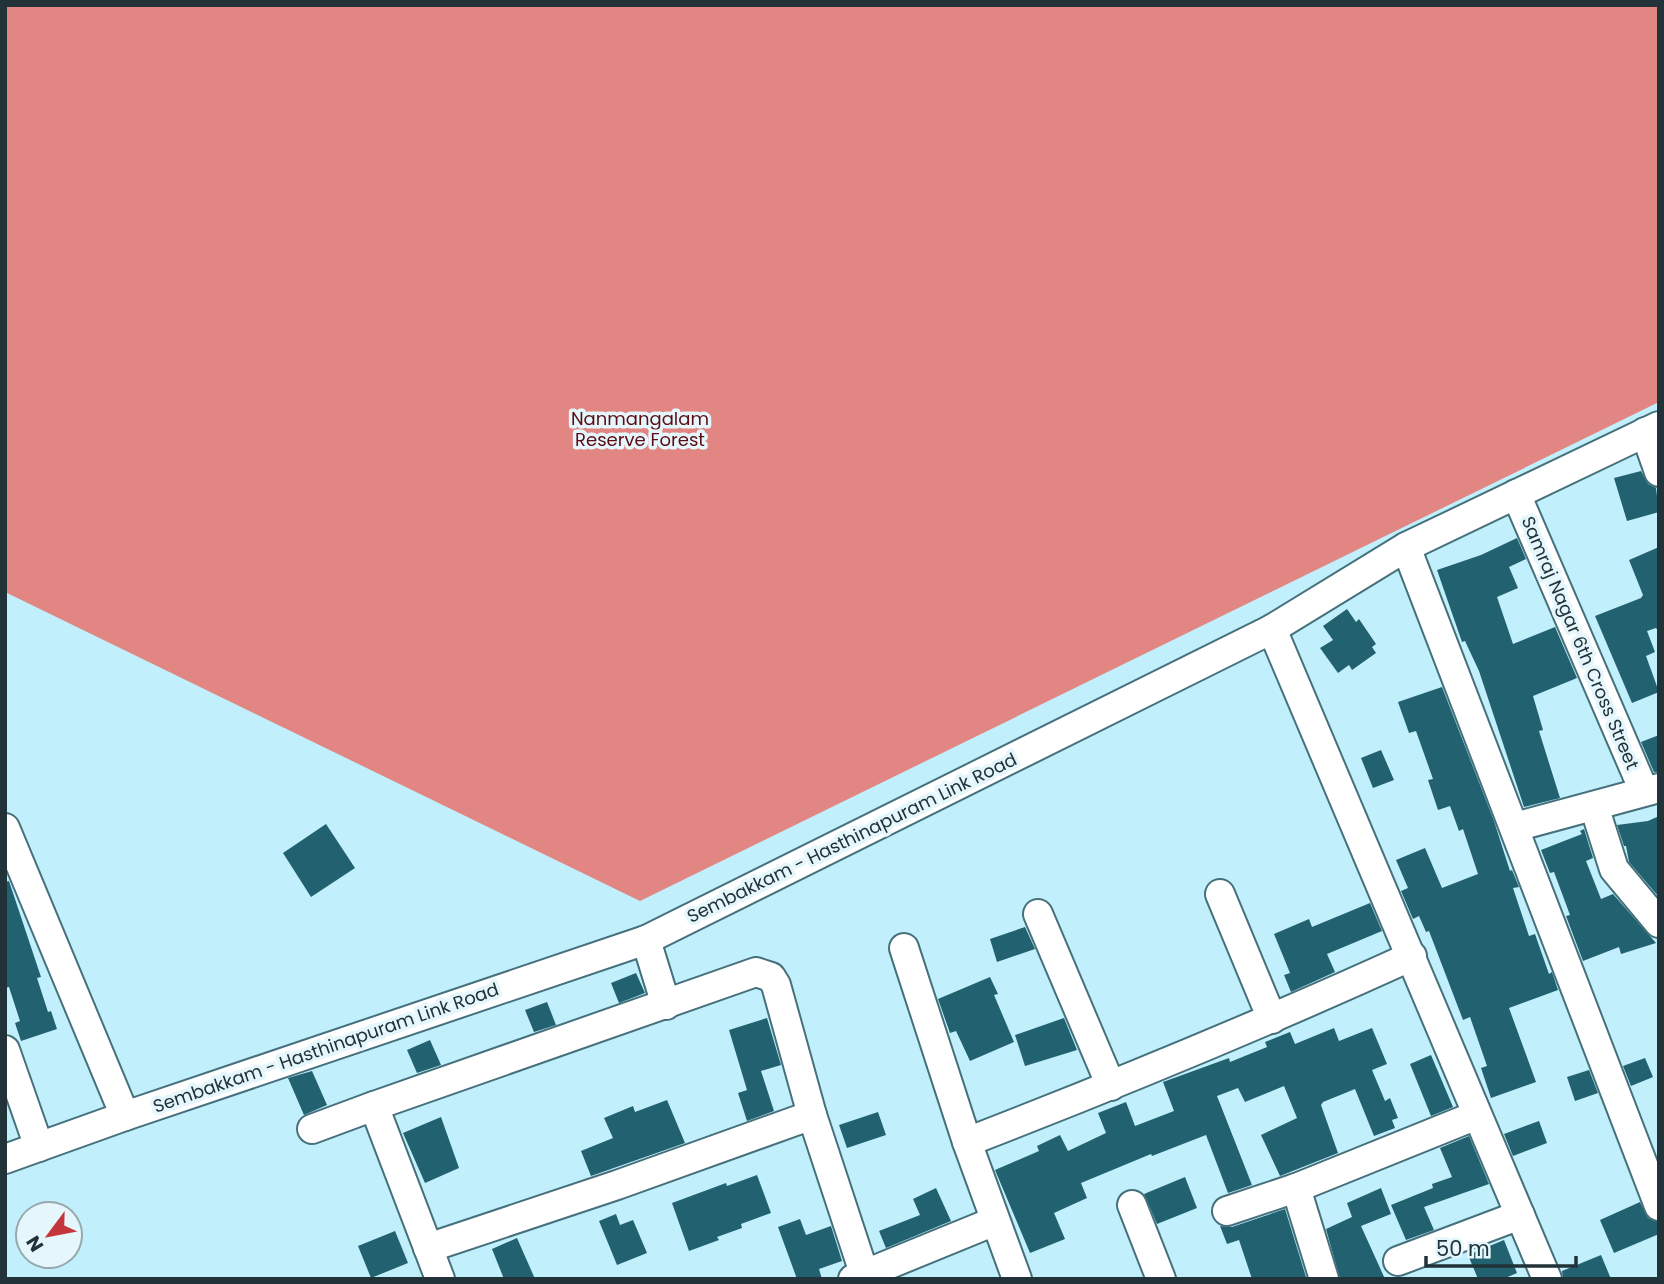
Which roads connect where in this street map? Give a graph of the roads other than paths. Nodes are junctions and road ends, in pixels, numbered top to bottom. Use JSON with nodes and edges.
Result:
{"nodes":[{"id":1,"x":1652,"y":429,"type":"edge"},
{"id":2,"x":1659,"y":472,"type":"edge"},
{"id":3,"x":1516,"y":494,"type":"junction"},
{"id":4,"x":1406,"y":547,"type":"junction"},
{"id":5,"x":1272,"y":629,"type":"junction"},
{"id":6,"x":1652,"y":790,"type":"edge"},
{"id":7,"x":1594,"y":806,"type":"junction"},
{"id":8,"x":1515,"y":827,"type":"junction"},
{"id":9,"x":5,"y":828,"type":"edge"},
{"id":10,"x":1220,"y":894,"type":"dead end"},
{"id":11,"x":1038,"y":914,"type":"dead end"},
{"id":12,"x":1659,"y":923,"type":"edge"},
{"id":13,"x":646,"y":940,"type":"junction"},
{"id":14,"x":904,"y":948,"type":"dead end"},
{"id":15,"x":1412,"y":956,"type":"junction"},
{"id":16,"x":666,"y":1005,"type":"junction"},
{"id":17,"x":1272,"y":1019,"type":"junction"},
{"id":18,"x":5,"y":1050,"type":"edge"},
{"id":19,"x":1111,"y":1087,"type":"junction"},
{"id":20,"x":374,"y":1106,"type":"junction"},
{"id":21,"x":125,"y":1115,"type":"junction"},
{"id":22,"x":812,"y":1115,"type":"junction"},
{"id":23,"x":1477,"y":1115,"type":"junction"},
{"id":24,"x":312,"y":1129,"type":"dead end"},
{"id":25,"x":967,"y":1142,"type":"junction"},
{"id":26,"x":39,"y":1147,"type":"junction"},
{"id":27,"x":5,"y":1159,"type":"edge"},
{"id":28,"x":1296,"y":1188,"type":"junction"},
{"id":29,"x":1132,"y":1205,"type":"dead end"},
{"id":30,"x":1659,"y":1206,"type":"edge"},
{"id":31,"x":1227,"y":1211,"type":"dead end"},
{"id":32,"x":1520,"y":1215,"type":"junction"},
{"id":33,"x":995,"y":1221,"type":"junction"},
{"id":34,"x":428,"y":1248,"type":"junction"},
{"id":35,"x":1398,"y":1261,"type":"dead end"},
{"id":36,"x":861,"y":1277,"type":"edge"},
{"id":37,"x":440,"y":1279,"type":"edge"},
{"id":38,"x":1017,"y":1279,"type":"edge"},
{"id":39,"x":1161,"y":1279,"type":"edge"},
{"id":40,"x":1324,"y":1279,"type":"edge"},
{"id":41,"x":1548,"y":1279,"type":"edge"}],
"edges":[{"from":1,"to":2,"type":"street"},
{"from":1,"to":3,"type":"street","name":"Sembakkam - Hasthinapuram Link Road"},
{"from":3,"to":4,"type":"street","name":"Sembakkam - Hasthinapuram Link Road"},
{"from":3,"to":6,"type":"street","name":"Samraj Nagar 6th Cross Street"},
{"from":4,"to":5,"type":"street","name":"Sembakkam - Hasthinapuram Link Road"},
{"from":4,"to":8,"type":"street"},
{"from":5,"to":13,"type":"street","name":"Sembakkam - Hasthinapuram Link Road"},
{"from":5,"to":15,"type":"street"},
{"from":6,"to":7,"type":"street"},
{"from":7,"to":8,"type":"street"},
{"from":7,"to":12,"type":"street"},
{"from":8,"to":30,"type":"street"},
{"from":9,"to":21,"type":"street"},
{"from":10,"to":17,"type":"street"},
{"from":11,"to":19,"type":"street"},
{"from":13,"to":16,"type":"street"},
{"from":13,"to":21,"type":"street","name":"Sembakkam - Hasthinapuram Link Road"},
{"from":14,"to":25,"type":"street"},
{"from":15,"to":17,"type":"street"},
{"from":15,"to":23,"type":"street"},
{"from":16,"to":20,"type":"street"},
{"from":16,"to":22,"type":"street"},
{"from":17,"to":19,"type":"street"},
{"from":18,"to":26,"type":"street"},
{"from":19,"to":25,"type":"street"},
{"from":20,"to":24,"type":"street"},
{"from":20,"to":34,"type":"street"},
{"from":21,"to":26,"type":"street","name":"Sembakkam - Hasthinapuram Link Road"},
{"from":22,"to":34,"type":"street"},
{"from":22,"to":36,"type":"street"},
{"from":23,"to":28,"type":"street"},
{"from":23,"to":32,"type":"street"},
{"from":25,"to":33,"type":"street"},
{"from":26,"to":27,"type":"street","name":"Sembakkam - Hasthinapuram Link Road"},
{"from":28,"to":31,"type":"street"},
{"from":28,"to":40,"type":"street"},
{"from":29,"to":39,"type":"street"},
{"from":32,"to":35,"type":"street"},
{"from":32,"to":41,"type":"street"},
{"from":33,"to":36,"type":"street"},
{"from":33,"to":38,"type":"street"},
{"from":34,"to":37,"type":"street"}]}
